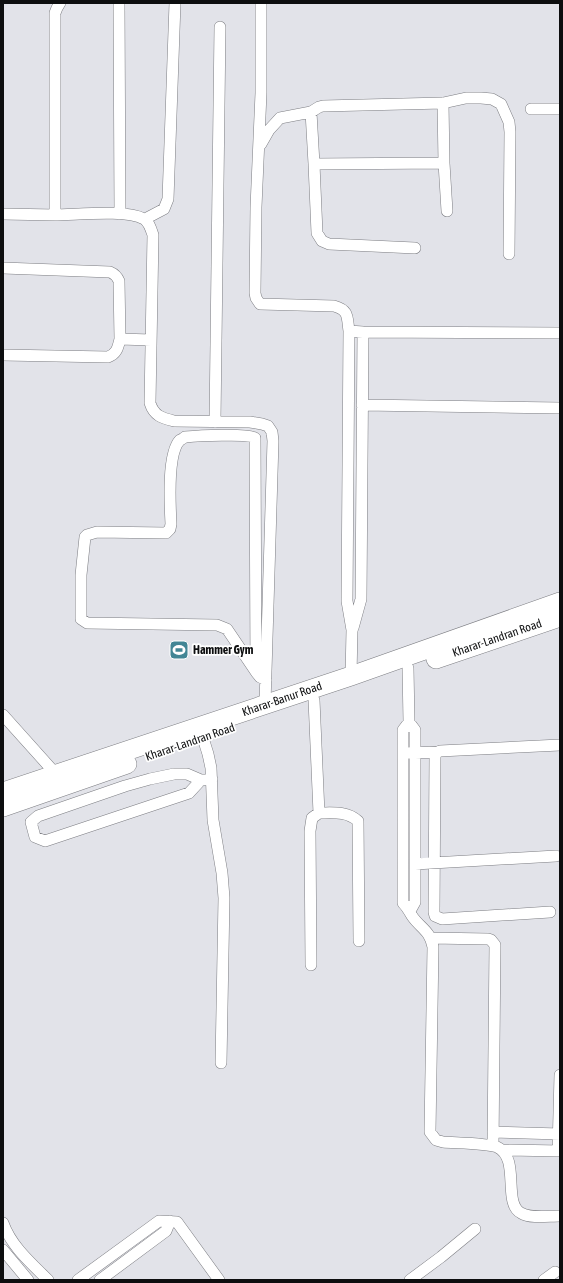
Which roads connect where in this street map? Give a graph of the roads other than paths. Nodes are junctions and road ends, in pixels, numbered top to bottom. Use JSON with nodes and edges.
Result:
{"nodes":[{"id":1,"x":60,"y":3,"type":"edge"},
{"id":2,"x":119,"y":3,"type":"edge"},
{"id":3,"x":175,"y":3,"type":"edge"},
{"id":4,"x":260,"y":3,"type":"edge"},
{"id":5,"x":220,"y":27,"type":"dead end"},
{"id":6,"x":443,"y":103,"type":"junction"},
{"id":7,"x":531,"y":109,"type":"dead end"},
{"id":8,"x":560,"y":109,"type":"edge"},
{"id":9,"x":311,"y":112,"type":"junction"},
{"id":10,"x":259,"y":146,"type":"junction"},
{"id":11,"x":444,"y":163,"type":"junction"},
{"id":12,"x":314,"y":164,"type":"junction"},
{"id":13,"x":447,"y":211,"type":"dead end"},
{"id":14,"x":3,"y":214,"type":"edge"},
{"id":15,"x":120,"y":214,"type":"junction"},
{"id":16,"x":55,"y":215,"type":"junction"},
{"id":17,"x":145,"y":219,"type":"junction"},
{"id":18,"x":415,"y":248,"type":"dead end"},
{"id":19,"x":509,"y":254,"type":"dead end"},
{"id":20,"x":3,"y":268,"type":"edge"},
{"id":21,"x":349,"y":331,"type":"junction"},
{"id":22,"x":363,"y":332,"type":"junction"},
{"id":23,"x":560,"y":333,"type":"edge"},
{"id":24,"x":120,"y":339,"type":"junction"},
{"id":25,"x":151,"y":340,"type":"junction"},
{"id":26,"x":3,"y":355,"type":"edge"},
{"id":27,"x":362,"y":405,"type":"junction"},
{"id":28,"x":560,"y":408,"type":"edge"},
{"id":29,"x":215,"y":422,"type":"junction"},
{"id":30,"x":560,"y":602,"type":"edge"},
{"id":31,"x":560,"y":617,"type":"edge"},
{"id":32,"x":352,"y":630,"type":"junction"},
{"id":33,"x":408,"y":668,"type":"junction"},
{"id":34,"x":256,"y":672,"type":"junction"},
{"id":35,"x":350,"y":676,"type":"junction"},
{"id":36,"x":266,"y":680,"type":"junction"},
{"id":37,"x":333,"y":688,"type":"junction"},
{"id":38,"x":314,"y":700,"type":"junction"},
{"id":39,"x":266,"y":704,"type":"junction"},
{"id":40,"x":3,"y":714,"type":"edge"},
{"id":41,"x":409,"y":722,"type":"junction"},
{"id":42,"x":203,"y":738,"type":"junction"},
{"id":43,"x":560,"y":745,"type":"edge"},
{"id":44,"x":437,"y":752,"type":"junction"},
{"id":45,"x":415,"y":753,"type":"junction"},
{"id":46,"x":403,"y":754,"type":"junction"},
{"id":47,"x":58,"y":780,"type":"junction"},
{"id":48,"x":206,"y":780,"type":"junction"},
{"id":49,"x":3,"y":792,"type":"edge"},
{"id":50,"x":3,"y":806,"type":"edge"},
{"id":51,"x":319,"y":813,"type":"junction"},
{"id":52,"x":556,"y":856,"type":"dead end"},
{"id":53,"x":434,"y":862,"type":"junction"},
{"id":54,"x":415,"y":864,"type":"junction"},
{"id":55,"x":410,"y":911,"type":"junction"},
{"id":56,"x":550,"y":912,"type":"dead end"},
{"id":57,"x":431,"y":938,"type":"junction"},
{"id":58,"x":359,"y":941,"type":"dead end"},
{"id":59,"x":311,"y":965,"type":"dead end"},
{"id":60,"x":221,"y":1063,"type":"dead end"},
{"id":61,"x":560,"y":1075,"type":"edge"},
{"id":62,"x":493,"y":1132,"type":"junction"},
{"id":63,"x":559,"y":1134,"type":"edge"},
{"id":64,"x":498,"y":1148,"type":"junction"},
{"id":65,"x":559,"y":1151,"type":"edge"},
{"id":66,"x":560,"y":1216,"type":"edge"},
{"id":67,"x":170,"y":1221,"type":"junction"},
{"id":68,"x":3,"y":1223,"type":"edge"},
{"id":69,"x":475,"y":1229,"type":"dead end"},
{"id":70,"x":3,"y":1250,"type":"edge"},
{"id":71,"x":555,"y":1272,"type":"dead end"},
{"id":72,"x":84,"y":1278,"type":"edge"},
{"id":73,"x":28,"y":1280,"type":"edge"},
{"id":74,"x":48,"y":1280,"type":"edge"},
{"id":75,"x":100,"y":1280,"type":"edge"},
{"id":76,"x":219,"y":1280,"type":"edge"},
{"id":77,"x":410,"y":1280,"type":"edge"},
{"id":78,"x":544,"y":1280,"type":"edge"}],
"edges":[{"from":1,"to":16,"type":"street"},
{"from":2,"to":15,"type":"street"},
{"from":3,"to":17,"type":"street"},
{"from":4,"to":10,"type":"street"},
{"from":5,"to":29,"type":"street"},
{"from":6,"to":9,"type":"street"},
{"from":6,"to":11,"type":"street"},
{"from":6,"to":19,"type":"street"},
{"from":7,"to":8,"type":"street"},
{"from":9,"to":10,"type":"street"},
{"from":9,"to":12,"type":"street"},
{"from":10,"to":21,"type":"street"},
{"from":11,"to":12,"type":"street"},
{"from":11,"to":13,"type":"street"},
{"from":12,"to":18,"type":"street"},
{"from":14,"to":16,"type":"street"},
{"from":15,"to":16,"type":"street"},
{"from":15,"to":17,"type":"street"},
{"from":17,"to":25,"type":"street"},
{"from":20,"to":24,"type":"street"},
{"from":21,"to":22,"type":"street"},
{"from":21,"to":32,"type":"street"},
{"from":22,"to":23,"type":"street"},
{"from":22,"to":27,"type":"street"},
{"from":24,"to":25,"type":"street"},
{"from":24,"to":26,"type":"street"},
{"from":25,"to":29,"type":"street"},
{"from":27,"to":28,"type":"street"},
{"from":27,"to":32,"type":"street"},
{"from":29,"to":36,"type":"street"},
{"from":30,"to":35,"type":"highway","name":"Kharar-Banur Road"},
{"from":31,"to":33,"type":"highway","name":"Kharar-Landran Road"},
{"from":32,"to":35,"type":"street"},
{"from":33,"to":37,"type":"highway","name":"Kharar-Landran Road"},
{"from":33,"to":41,"type":"street"},
{"from":34,"to":34,"type":"street"},
{"from":34,"to":36,"type":"street"},
{"from":35,"to":37,"type":"highway","name":"Kharar-Banur Road"},
{"from":36,"to":39,"type":"street"},
{"from":37,"to":38,"type":"highway","name":"Kharar-Landran Road"},
{"from":37,"to":39,"type":"highway","name":"Kharar-Banur Road"},
{"from":38,"to":42,"type":"highway","name":"Kharar-Landran Road"},
{"from":38,"to":51,"type":"street"},
{"from":39,"to":47,"type":"highway","name":"Kharar-Banur Road"},
{"from":40,"to":47,"type":"street"},
{"from":41,"to":45,"type":"street"},
{"from":41,"to":46,"type":"street"},
{"from":42,"to":47,"type":"highway","name":"Kharar-Landran Road"},
{"from":42,"to":48,"type":"street"},
{"from":43,"to":44,"type":"street"},
{"from":44,"to":45,"type":"street"},
{"from":44,"to":53,"type":"street"},
{"from":45,"to":46,"type":"street"},
{"from":45,"to":54,"type":"street"},
{"from":46,"to":55,"type":"street"},
{"from":47,"to":49,"type":"highway","name":"Kharar-Banur Road"},
{"from":47,"to":50,"type":"highway","name":"Kharar-Landran Road"},
{"from":48,"to":48,"type":"street"},
{"from":48,"to":60,"type":"street"},
{"from":51,"to":58,"type":"street"},
{"from":51,"to":59,"type":"street"},
{"from":52,"to":53,"type":"street"},
{"from":53,"to":54,"type":"street"},
{"from":53,"to":56,"type":"street"},
{"from":54,"to":55,"type":"street"},
{"from":55,"to":57,"type":"street"},
{"from":57,"to":62,"type":"street"},
{"from":57,"to":64,"type":"street"},
{"from":61,"to":63,"type":"street"},
{"from":62,"to":63,"type":"street"},
{"from":62,"to":64,"type":"street"},
{"from":63,"to":65,"type":"street"},
{"from":64,"to":65,"type":"street"},
{"from":64,"to":66,"type":"street"},
{"from":67,"to":72,"type":"street"},
{"from":67,"to":75,"type":"street"},
{"from":67,"to":76,"type":"street"},
{"from":68,"to":74,"type":"street"},
{"from":69,"to":77,"type":"street"},
{"from":70,"to":73,"type":"street"},
{"from":71,"to":78,"type":"street"}]}
